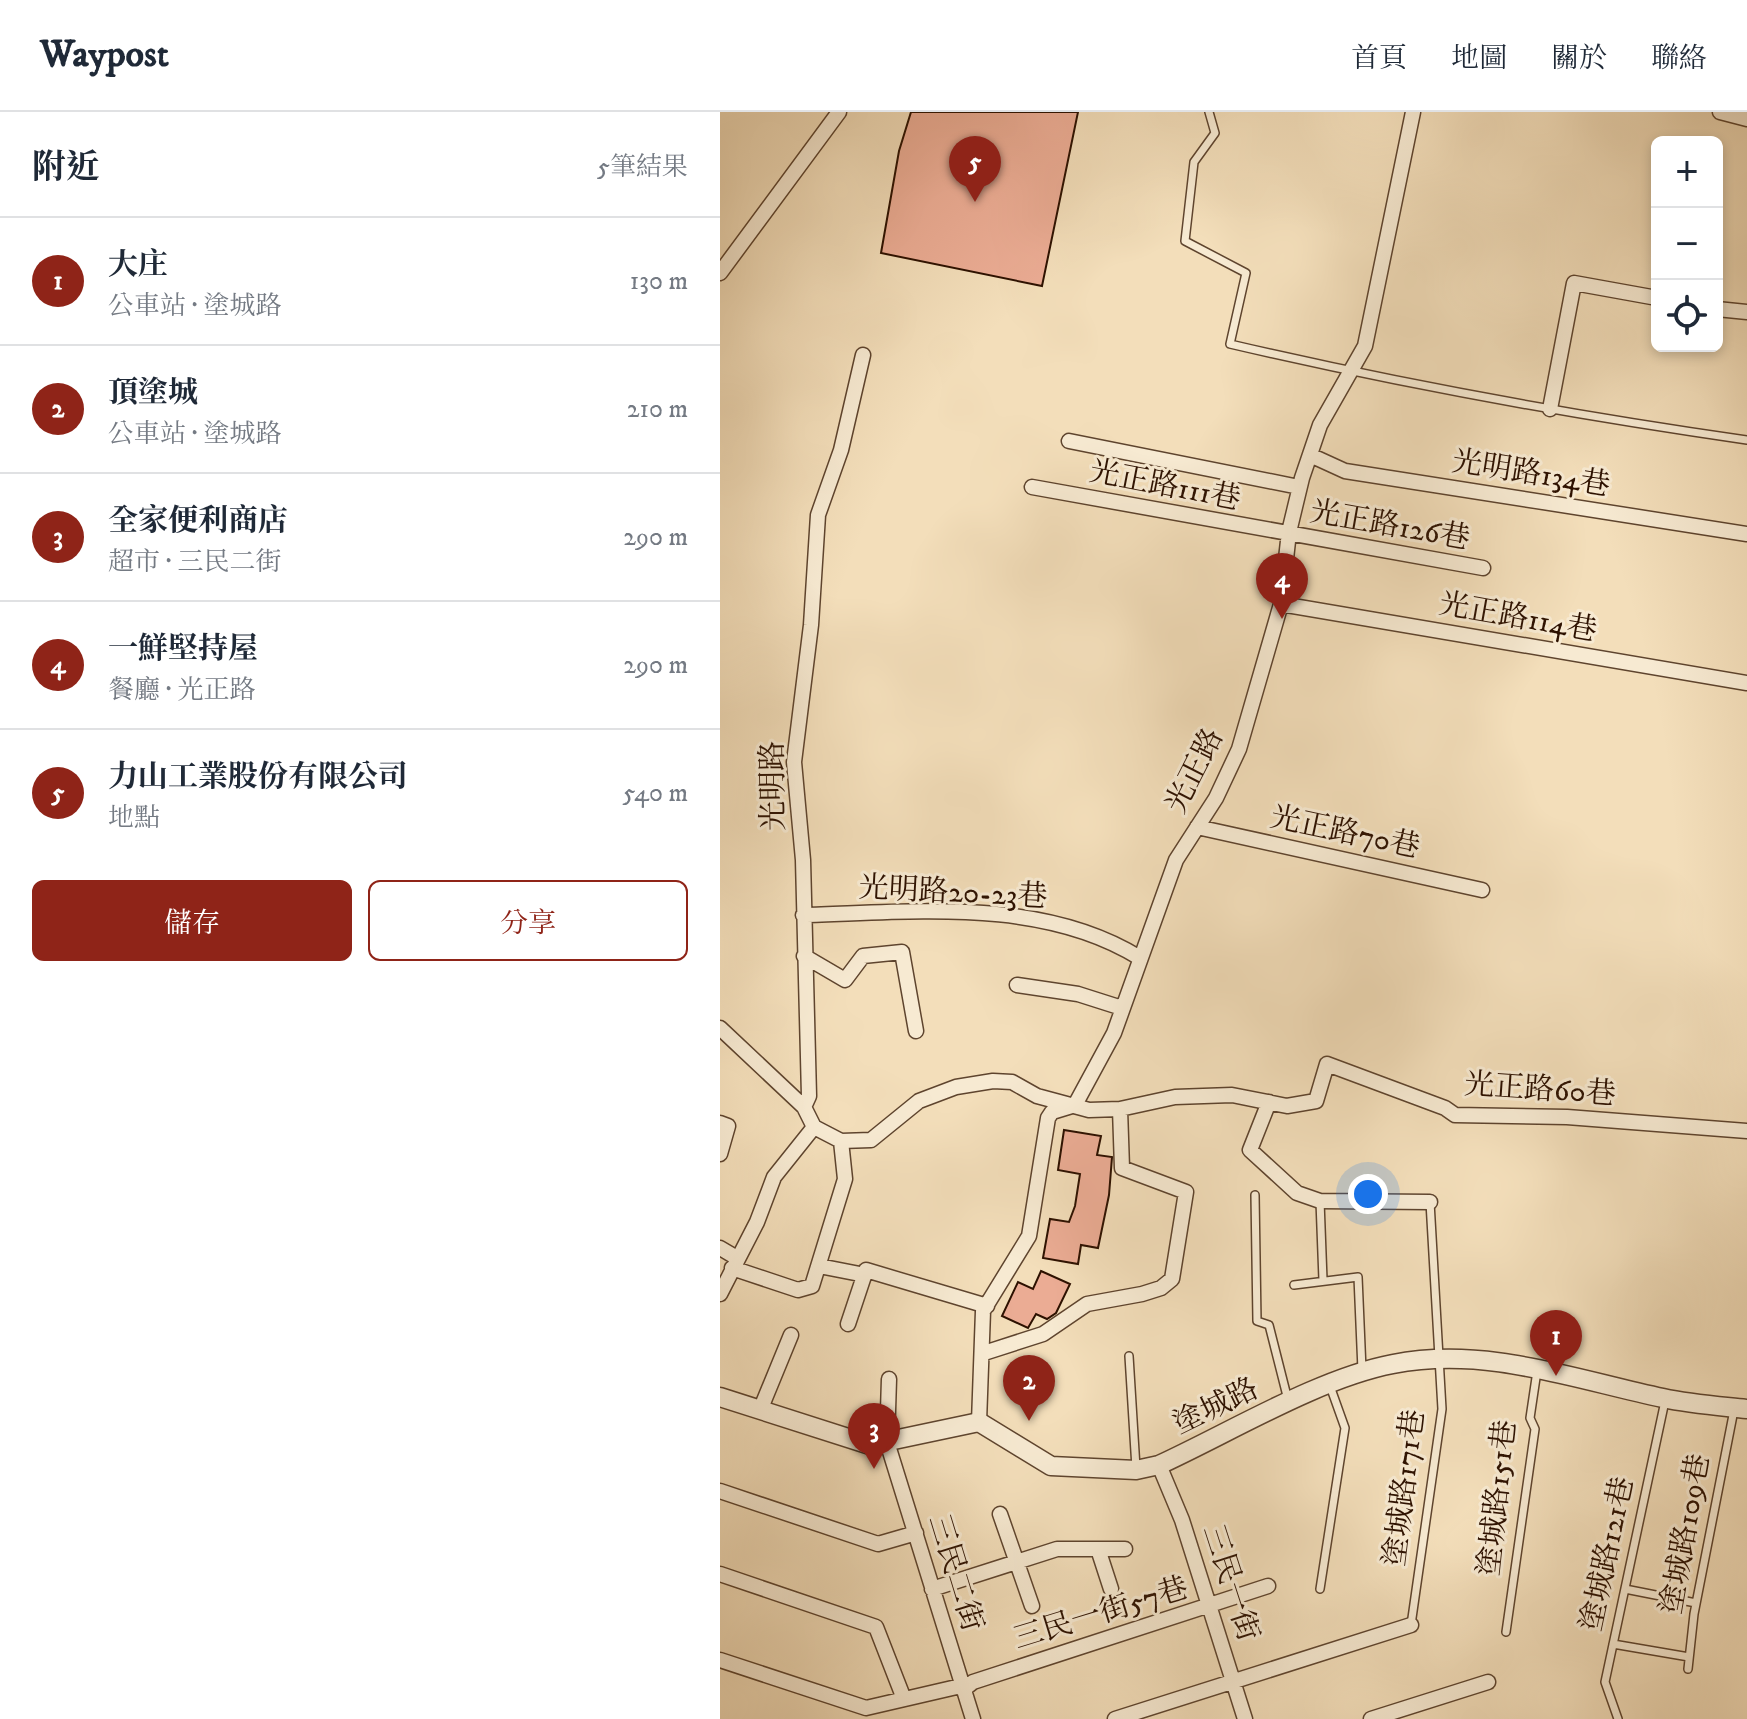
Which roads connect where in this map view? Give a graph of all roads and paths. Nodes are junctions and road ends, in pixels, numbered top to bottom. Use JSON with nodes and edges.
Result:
{"nodes":[{"id":1,"x":839,"y":112,"type":"edge"},
{"id":2,"x":1209,"y":112,"type":"edge"},
{"id":3,"x":1413,"y":112,"type":"edge"},
{"id":4,"x":1720,"y":112,"type":"edge"},
{"id":5,"x":1747,"y":119,"type":"edge"},
{"id":6,"x":720,"y":273,"type":"edge"},
{"id":7,"x":1651,"y":297,"type":"edge"},
{"id":8,"x":1723,"y":310,"type":"edge"},
{"id":9,"x":1747,"y":312,"type":"edge"},
{"id":10,"x":863,"y":355,"type":"dead end"},
{"id":11,"x":1352,"y":372,"type":"junction"},
{"id":12,"x":1550,"y":409,"type":"junction"},
{"id":13,"x":1747,"y":440,"type":"edge"},
{"id":14,"x":1069,"y":441,"type":"dead end"},
{"id":15,"x":1310,"y":455,"type":"junction"},
{"id":16,"x":1032,"y":487,"type":"dead end"},
{"id":17,"x":1299,"y":487,"type":"junction"},
{"id":18,"x":1747,"y":534,"type":"edge"},
{"id":19,"x":1288,"y":536,"type":"junction"},
{"id":20,"x":1483,"y":568,"type":"dead end"},
{"id":21,"x":1281,"y":604,"type":"junction"},
{"id":22,"x":1747,"y":683,"type":"edge"},
{"id":23,"x":1197,"y":827,"type":"junction"},
{"id":24,"x":1482,"y":890,"type":"dead end"},
{"id":25,"x":803,"y":915,"type":"junction"},
{"id":26,"x":804,"y":956,"type":"junction"},
{"id":27,"x":1140,"y":958,"type":"junction"},
{"id":28,"x":1017,"y":985,"type":"dead end"},
{"id":29,"x":1122,"y":1008,"type":"junction"},
{"id":30,"x":720,"y":1028,"type":"edge"},
{"id":31,"x":916,"y":1031,"type":"dead end"},
{"id":32,"x":1269,"y":1102,"type":"junction"},
{"id":33,"x":1076,"y":1105,"type":"junction"},
{"id":34,"x":804,"y":1107,"type":"junction"},
{"id":35,"x":1120,"y":1109,"type":"junction"},
{"id":36,"x":720,"y":1123,"type":"edge"},
{"id":37,"x":814,"y":1127,"type":"junction"},
{"id":38,"x":1747,"y":1131,"type":"edge"},
{"id":39,"x":841,"y":1141,"type":"junction"},
{"id":40,"x":720,"y":1154,"type":"edge"},
{"id":41,"x":1255,"y":1195,"type":"dead end"},
{"id":42,"x":1320,"y":1201,"type":"junction"},
{"id":43,"x":1430,"y":1202,"type":"joint"},
{"id":44,"x":720,"y":1248,"type":"edge"},
{"id":45,"x":734,"y":1263,"type":"junction"},
{"id":46,"x":819,"y":1266,"type":"junction"},
{"id":47,"x":865,"y":1275,"type":"junction"},
{"id":48,"x":1323,"y":1280,"type":"junction"},
{"id":49,"x":1294,"y":1285,"type":"dead end"},
{"id":50,"x":720,"y":1294,"type":"edge"},
{"id":51,"x":987,"y":1306,"type":"junction"},
{"id":52,"x":848,"y":1324,"type":"dead end"},
{"id":53,"x":791,"y":1335,"type":"dead end"},
{"id":54,"x":984,"y":1353,"type":"junction"},
{"id":55,"x":1129,"y":1356,"type":"dead end"},
{"id":56,"x":1438,"y":1358,"type":"junction"},
{"id":57,"x":1537,"y":1368,"type":"junction"},
{"id":58,"x":1362,"y":1373,"type":"junction"},
{"id":59,"x":883,"y":1385,"type":"dead end"},
{"id":60,"x":1330,"y":1386,"type":"junction"},
{"id":61,"x":720,"y":1397,"type":"edge"},
{"id":62,"x":1666,"y":1399,"type":"junction"},
{"id":63,"x":1289,"y":1402,"type":"junction"},
{"id":64,"x":761,"y":1408,"type":"junction"},
{"id":65,"x":1741,"y":1408,"type":"edge"},
{"id":66,"x":979,"y":1422,"type":"junction"},
{"id":67,"x":887,"y":1442,"type":"junction"},
{"id":68,"x":1159,"y":1465,"type":"junction"},
{"id":69,"x":1136,"y":1470,"type":"junction"},
{"id":70,"x":720,"y":1491,"type":"edge"},
{"id":71,"x":1000,"y":1514,"type":"dead end"},
{"id":72,"x":916,"y":1533,"type":"junction"},
{"id":73,"x":1098,"y":1549,"type":"junction"},
{"id":74,"x":1125,"y":1549,"type":"dead end"},
{"id":75,"x":1016,"y":1562,"type":"junction"},
{"id":76,"x":720,"y":1574,"type":"edge"},
{"id":77,"x":1268,"y":1586,"type":"dead end"},
{"id":78,"x":932,"y":1589,"type":"junction"},
{"id":79,"x":1111,"y":1589,"type":"dead end"},
{"id":80,"x":1320,"y":1589,"type":"dead end"},
{"id":81,"x":1625,"y":1589,"type":"junction"},
{"id":82,"x":1696,"y":1603,"type":"junction"},
{"id":83,"x":1032,"y":1606,"type":"dead end"},
{"id":84,"x":1210,"y":1607,"type":"junction"},
{"id":85,"x":1411,"y":1625,"type":"joint"},
{"id":86,"x":1506,"y":1632,"type":"dead end"},
{"id":87,"x":1613,"y":1644,"type":"junction"},
{"id":88,"x":1689,"y":1657,"type":"junction"},
{"id":89,"x":720,"y":1660,"type":"edge"},
{"id":90,"x":1688,"y":1669,"type":"dead end"},
{"id":91,"x":1234,"y":1681,"type":"junction"},
{"id":92,"x":1488,"y":1682,"type":"dead end"},
{"id":93,"x":962,"y":1688,"type":"junction"},
{"id":94,"x":904,"y":1699,"type":"junction"},
{"id":95,"x":973,"y":1719,"type":"edge"},
{"id":96,"x":1115,"y":1719,"type":"edge"},
{"id":97,"x":1245,"y":1719,"type":"edge"},
{"id":98,"x":1371,"y":1719,"type":"edge"},
{"id":99,"x":1618,"y":1719,"type":"edge"}],
"edges":[{"from":1,"to":6,"type":"street"},
{"from":2,"to":11,"type":"lane"},
{"from":3,"to":11,"type":"street","name":"光正路"},
{"from":4,"to":5,"type":"street"},
{"from":7,"to":12,"type":"street"},
{"from":8,"to":9,"type":"street"},
{"from":10,"to":25,"type":"street","name":"光明路"},
{"from":11,"to":12,"type":"lane"},
{"from":11,"to":15,"type":"street","name":"光正路"},
{"from":12,"to":13,"type":"lane"},
{"from":14,"to":17,"type":"street","name":"光正路111巷"},
{"from":15,"to":17,"type":"street","name":"光正路"},
{"from":15,"to":18,"type":"street","name":"光明路134巷"},
{"from":16,"to":19,"type":"street","name":"光正路111巷"},
{"from":17,"to":19,"type":"street","name":"光正路"},
{"from":19,"to":20,"type":"street","name":"光正路126巷"},
{"from":19,"to":21,"type":"street","name":"光正路"},
{"from":21,"to":22,"type":"street","name":"光正路114巷"},
{"from":21,"to":23,"type":"street","name":"光正路"},
{"from":23,"to":24,"type":"street","name":"光正路70巷"},
{"from":23,"to":27,"type":"street","name":"光正路"},
{"from":25,"to":26,"type":"street","name":"光明路"},
{"from":25,"to":27,"type":"street","name":"光明路20-23巷"},
{"from":26,"to":31,"type":"street"},
{"from":26,"to":34,"type":"street","name":"光明路"},
{"from":27,"to":29,"type":"street","name":"光正路"},
{"from":28,"to":29,"type":"street"},
{"from":29,"to":33,"type":"street","name":"光正路"},
{"from":30,"to":34,"type":"street"},
{"from":32,"to":35,"type":"street","name":"光正路60巷"},
{"from":32,"to":38,"type":"street","name":"光正路60巷"},
{"from":32,"to":42,"type":"street"},
{"from":33,"to":35,"type":"street","name":"光正路60巷"},
{"from":33,"to":39,"type":"street","name":"光正路60巷"},
{"from":33,"to":51,"type":"street","name":"光正路"},
{"from":34,"to":37,"type":"street"},
{"from":35,"to":54,"type":"street"},
{"from":36,"to":40,"type":"street"},
{"from":37,"to":39,"type":"street"},
{"from":37,"to":45,"type":"street"},
{"from":39,"to":46,"type":"street"},
{"from":41,"to":63,"type":"lane"},
{"from":42,"to":43,"type":"street"},
{"from":42,"to":48,"type":"lane"},
{"from":43,"to":56,"type":"lane","name":"塗城路171巷"},
{"from":44,"to":45,"type":"street"},
{"from":45,"to":46,"type":"street"},
{"from":45,"to":50,"type":"street"},
{"from":46,"to":47,"type":"street"},
{"from":47,"to":51,"type":"street"},
{"from":47,"to":52,"type":"street"},
{"from":48,"to":49,"type":"lane"},
{"from":48,"to":58,"type":"lane"},
{"from":51,"to":54,"type":"street","name":"光正路"},
{"from":53,"to":64,"type":"street"},
{"from":54,"to":66,"type":"street","name":"光正路"},
{"from":55,"to":69,"type":"lane"},
{"from":56,"to":57,"type":"street","name":"塗城路"},
{"from":56,"to":58,"type":"street","name":"塗城路"},
{"from":56,"to":85,"type":"lane","name":"塗城路171巷"},
{"from":57,"to":62,"type":"street","name":"塗城路"},
{"from":57,"to":86,"type":"lane","name":"塗城路151巷"},
{"from":58,"to":60,"type":"street","name":"塗城路"},
{"from":59,"to":67,"type":"street","name":"三民二街"},
{"from":60,"to":63,"type":"street","name":"塗城路"},
{"from":60,"to":80,"type":"lane"},
{"from":61,"to":64,"type":"street"},
{"from":62,"to":65,"type":"street","name":"塗城路"},
{"from":62,"to":81,"type":"lane","name":"塗城路121巷"},
{"from":63,"to":68,"type":"street","name":"塗城路"},
{"from":64,"to":67,"type":"street"},
{"from":65,"to":82,"type":"lane","name":"塗城路109巷"},
{"from":66,"to":67,"type":"street"},
{"from":66,"to":69,"type":"street","name":"塗城路"},
{"from":67,"to":72,"type":"street","name":"三民二街"},
{"from":68,"to":69,"type":"street","name":"塗城路"},
{"from":68,"to":84,"type":"street","name":"三民一街"},
{"from":70,"to":72,"type":"street"},
{"from":71,"to":75,"type":"street"},
{"from":72,"to":78,"type":"street","name":"三民二街"},
{"from":73,"to":74,"type":"street"},
{"from":73,"to":75,"type":"street"},
{"from":73,"to":79,"type":"street"},
{"from":75,"to":78,"type":"street"},
{"from":75,"to":83,"type":"street"},
{"from":76,"to":94,"type":"street"},
{"from":77,"to":84,"type":"street","name":"三民一街57巷"},
{"from":78,"to":93,"type":"street","name":"三民二街"},
{"from":81,"to":82,"type":"lane"},
{"from":81,"to":87,"type":"lane","name":"塗城路121巷"},
{"from":82,"to":88,"type":"lane","name":"塗城路109巷"},
{"from":84,"to":91,"type":"street","name":"三民一街"},
{"from":84,"to":93,"type":"street","name":"三民一街57巷"},
{"from":85,"to":91,"type":"street"},
{"from":87,"to":88,"type":"lane"},
{"from":87,"to":99,"type":"lane","name":"塗城路121巷"},
{"from":88,"to":90,"type":"lane","name":"塗城路109巷"},
{"from":89,"to":94,"type":"street","name":"三民一街57巷"},
{"from":91,"to":96,"type":"street"},
{"from":91,"to":97,"type":"street","name":"三民一街"},
{"from":92,"to":98,"type":"street"},
{"from":93,"to":94,"type":"street","name":"三民一街57巷"},
{"from":93,"to":95,"type":"street","name":"三民二街"}]}
